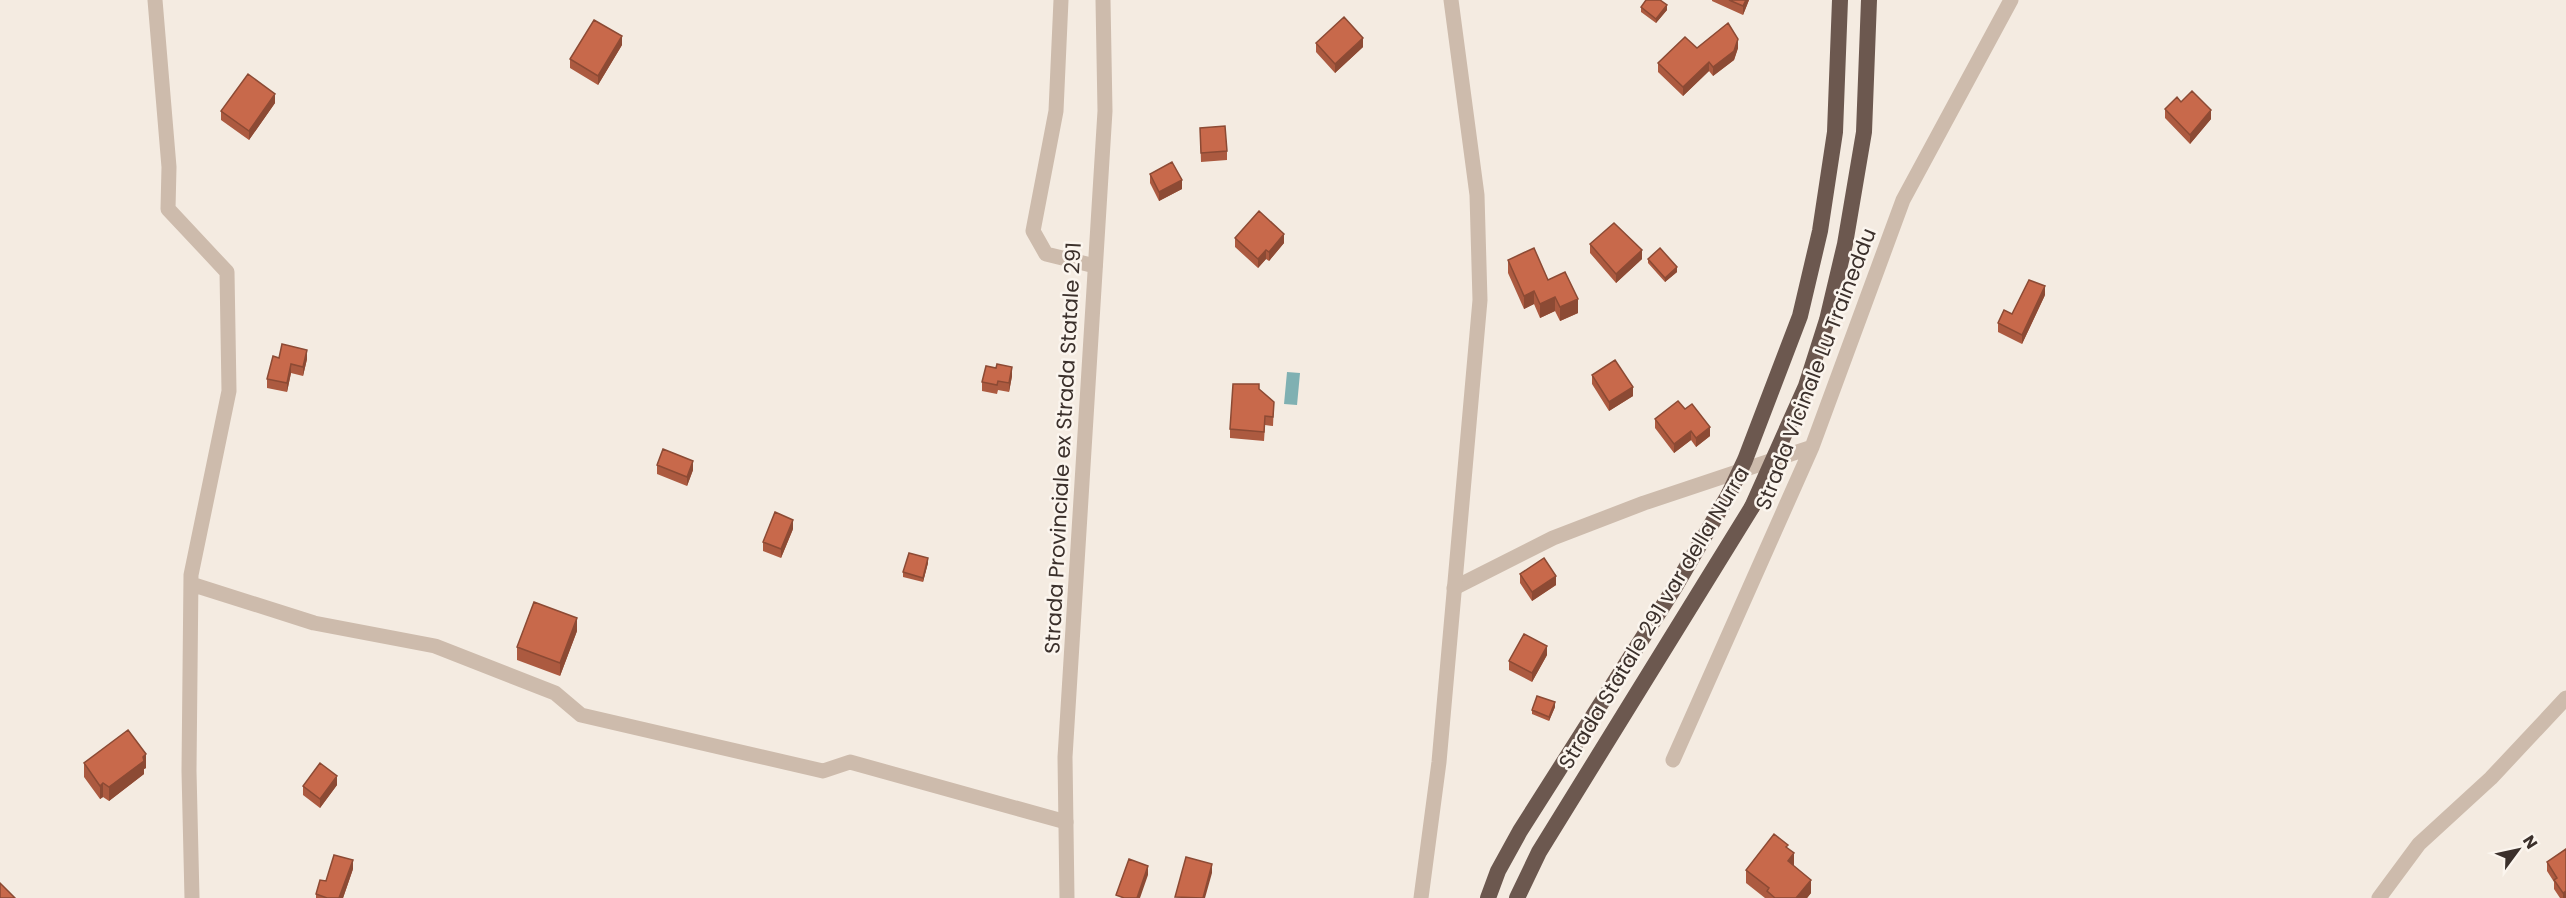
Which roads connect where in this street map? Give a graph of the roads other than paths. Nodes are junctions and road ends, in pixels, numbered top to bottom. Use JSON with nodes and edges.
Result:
{"nodes":[{"id":1,"x":155,"y":0,"type":"edge"},
{"id":2,"x":1061,"y":0,"type":"edge"},
{"id":3,"x":1103,"y":0,"type":"edge"},
{"id":4,"x":1451,"y":0,"type":"edge"},
{"id":5,"x":1840,"y":0,"type":"edge"},
{"id":6,"x":1869,"y":0,"type":"edge"},
{"id":7,"x":2011,"y":0,"type":"edge"},
{"id":8,"x":1095,"y":266,"type":"junction"},
{"id":9,"x":1812,"y":447,"type":"junction"},
{"id":10,"x":191,"y":584,"type":"junction"},
{"id":11,"x":1454,"y":588,"type":"junction"},
{"id":12,"x":2566,"y":698,"type":"edge"},
{"id":13,"x":1673,"y":760,"type":"dead end"},
{"id":14,"x":1066,"y":822,"type":"junction"},
{"id":15,"x":192,"y":898,"type":"edge"},
{"id":16,"x":1066,"y":898,"type":"edge"},
{"id":17,"x":1421,"y":898,"type":"edge"},
{"id":18,"x":1488,"y":898,"type":"edge"},
{"id":19,"x":1516,"y":898,"type":"edge"},
{"id":20,"x":2379,"y":898,"type":"edge"}],
"edges":[{"from":1,"to":10,"type":"street"},
{"from":2,"to":8,"type":"street"},
{"from":3,"to":8,"type":"street","name":"Strada Provinciale ex Strada Statale 291"},
{"from":4,"to":11,"type":"street"},
{"from":5,"to":18,"type":"highway","name":"Strada Statale 291 var della Nurra","bridge":true},
{"from":6,"to":19,"type":"highway","name":"Strada Statale 291 var della Nurra","bridge":true},
{"from":7,"to":9,"type":"street","name":"Strada Vicinale Lu Traineddu"},
{"from":8,"to":14,"type":"street","name":"Strada Provinciale ex Strada Statale 291"},
{"from":9,"to":11,"type":"street"},
{"from":9,"to":13,"type":"street","name":"Strada Vicinale Lu Traineddu"},
{"from":10,"to":14,"type":"street"},
{"from":10,"to":15,"type":"street"},
{"from":11,"to":17,"type":"street"},
{"from":12,"to":20,"type":"street"},
{"from":14,"to":16,"type":"street","name":"Strada Provinciale ex Strada Statale 291"}]}
